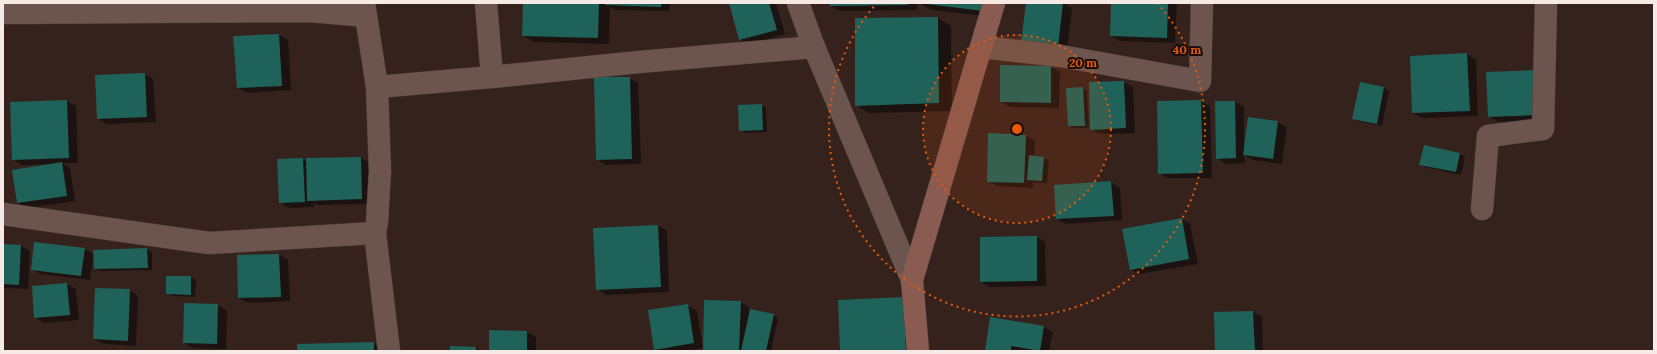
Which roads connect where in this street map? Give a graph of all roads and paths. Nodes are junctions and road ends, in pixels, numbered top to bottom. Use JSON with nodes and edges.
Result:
{"nodes":[{"id":1,"x":486,"y":3,"type":"edge"},
{"id":2,"x":798,"y":3,"type":"edge"},
{"id":3,"x":994,"y":3,"type":"edge"},
{"id":4,"x":1202,"y":3,"type":"edge"},
{"id":5,"x":1546,"y":3,"type":"edge"},
{"id":6,"x":365,"y":9,"type":"edge"},
{"id":7,"x":3,"y":13,"type":"edge"},
{"id":8,"x":814,"y":47,"type":"junction"},
{"id":9,"x":981,"y":47,"type":"junction"},
{"id":10,"x":492,"y":77,"type":"junction"},
{"id":11,"x":377,"y":87,"type":"junction"},
{"id":12,"x":1482,"y":209,"type":"dead end"},
{"id":13,"x":3,"y":214,"type":"edge"},
{"id":14,"x":375,"y":233,"type":"junction"},
{"id":15,"x":912,"y":280,"type":"junction"},
{"id":16,"x":389,"y":351,"type":"edge"},
{"id":17,"x":918,"y":351,"type":"edge"}],
"edges":[{"from":1,"to":10,"type":"street"},
{"from":2,"to":8,"type":"street"},
{"from":3,"to":9,"type":"main road"},
{"from":4,"to":9,"type":"street"},
{"from":5,"to":12,"type":"street"},
{"from":6,"to":7,"type":"street"},
{"from":6,"to":11,"type":"street"},
{"from":8,"to":10,"type":"street"},
{"from":8,"to":15,"type":"street"},
{"from":9,"to":15,"type":"main road"},
{"from":10,"to":11,"type":"street"},
{"from":11,"to":14,"type":"street"},
{"from":13,"to":14,"type":"street"},
{"from":14,"to":16,"type":"street"},
{"from":15,"to":17,"type":"main road"}]}
